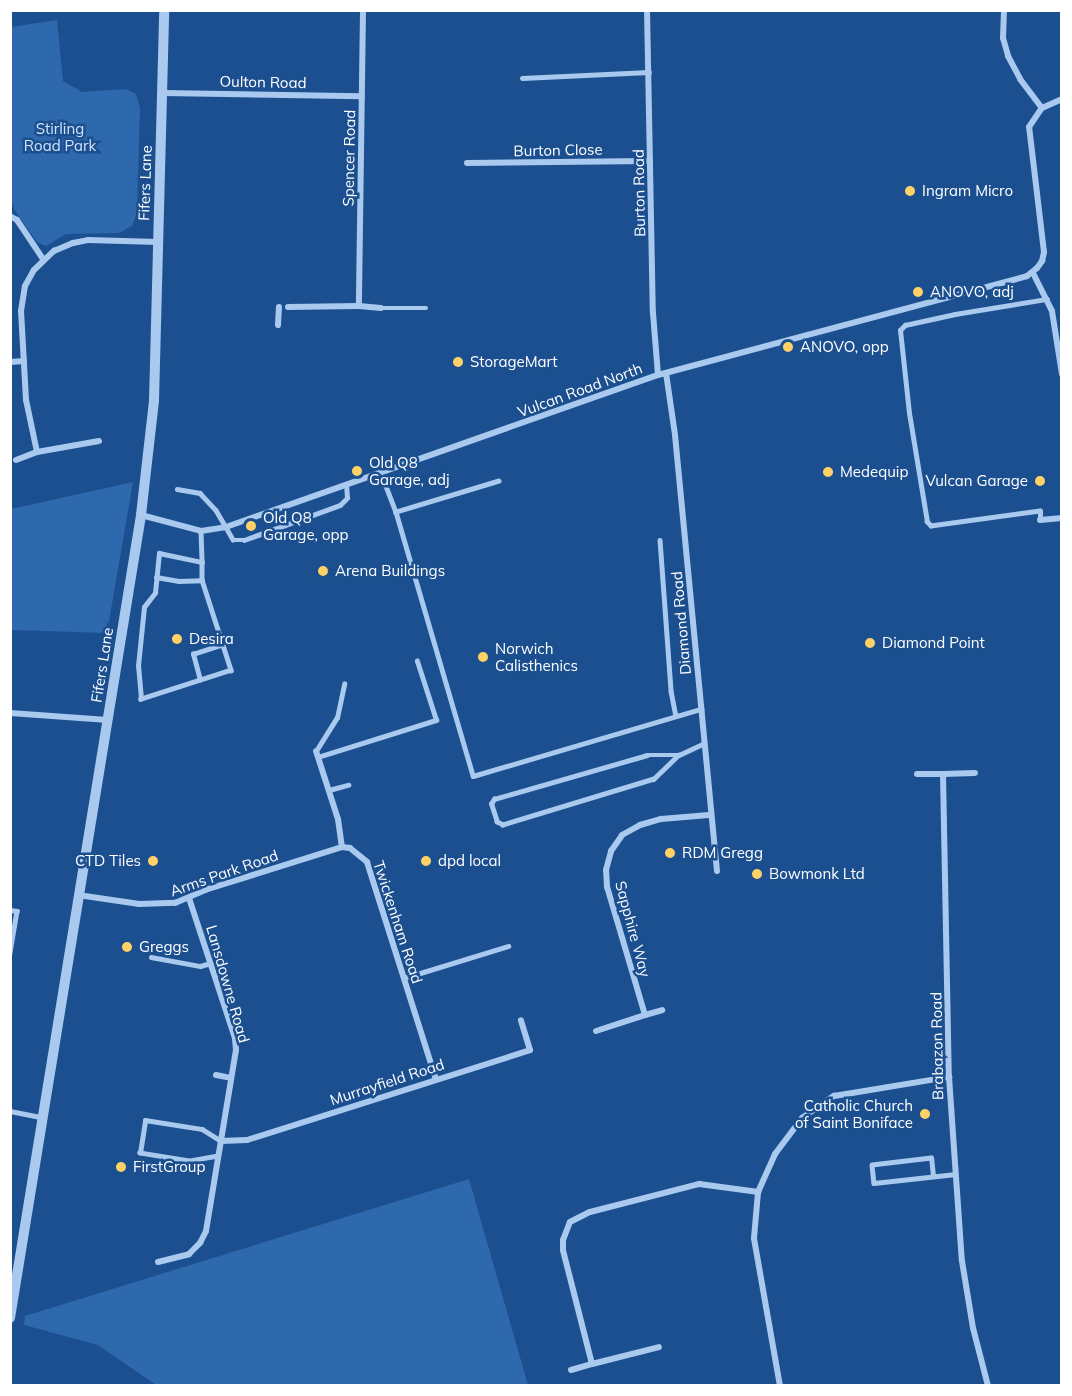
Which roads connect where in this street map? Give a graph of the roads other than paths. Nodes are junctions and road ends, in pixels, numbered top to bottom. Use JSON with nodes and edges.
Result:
{"nodes":[{"id":1,"x":164,"y":10,"type":"edge"},
{"id":2,"x":363,"y":10,"type":"edge"},
{"id":3,"x":647,"y":10,"type":"edge"},
{"id":4,"x":1004,"y":10,"type":"edge"},
{"id":5,"x":649,"y":72,"type":"junction"},
{"id":6,"x":522,"y":78,"type":"dead end"},
{"id":7,"x":163,"y":93,"type":"junction"},
{"id":8,"x":362,"y":96,"type":"junction"},
{"id":9,"x":1062,"y":99,"type":"edge"},
{"id":10,"x":1042,"y":108,"type":"junction"},
{"id":11,"x":650,"y":161,"type":"junction"},
{"id":12,"x":467,"y":164,"type":"dead end"},
{"id":13,"x":10,"y":216,"type":"edge"},
{"id":14,"x":158,"y":242,"type":"junction"},
{"id":15,"x":43,"y":259,"type":"junction"},
{"id":16,"x":1032,"y":273,"type":"junction"},
{"id":17,"x":1047,"y":299,"type":"junction"},
{"id":18,"x":359,"y":306,"type":"junction"},
{"id":19,"x":279,"y":307,"type":"dead end"},
{"id":20,"x":288,"y":307,"type":"dead end"},
{"id":21,"x":381,"y":308,"type":"joint"},
{"id":22,"x":426,"y":309,"type":"dead end"},
{"id":23,"x":278,"y":325,"type":"dead end"},
{"id":24,"x":24,"y":361,"type":"junction"},
{"id":25,"x":10,"y":362,"type":"edge"},
{"id":26,"x":662,"y":374,"type":"junction"},
{"id":27,"x":1062,"y":374,"type":"edge"},
{"id":28,"x":99,"y":441,"type":"dead end"},
{"id":29,"x":37,"y":452,"type":"junction"},
{"id":30,"x":16,"y":460,"type":"dead end"},
{"id":31,"x":381,"y":473,"type":"junction"},
{"id":32,"x":499,"y":481,"type":"dead end"},
{"id":33,"x":346,"y":485,"type":"junction"},
{"id":34,"x":177,"y":489,"type":"dead end"},
{"id":35,"x":396,"y":512,"type":"junction"},
{"id":36,"x":141,"y":515,"type":"junction"},
{"id":37,"x":1062,"y":518,"type":"edge"},
{"id":38,"x":1040,"y":519,"type":"joint"},
{"id":39,"x":226,"y":527,"type":"junction"},
{"id":40,"x":201,"y":531,"type":"junction"},
{"id":41,"x":660,"y":540,"type":"dead end"},
{"id":42,"x":202,"y":562,"type":"junction"},
{"id":43,"x":156,"y":578,"type":"junction"},
{"id":44,"x":202,"y":580,"type":"junction"},
{"id":45,"x":223,"y":644,"type":"junction"},
{"id":46,"x":417,"y":661,"type":"dead end"},
{"id":47,"x":200,"y":680,"type":"junction"},
{"id":48,"x":344,"y":684,"type":"dead end"},
{"id":49,"x":700,"y":708,"type":"junction"},
{"id":50,"x":10,"y":713,"type":"edge"},
{"id":51,"x":676,"y":716,"type":"junction"},
{"id":52,"x":109,"y":720,"type":"junction"},
{"id":53,"x":704,"y":744,"type":"junction"},
{"id":54,"x":317,"y":754,"type":"junction"},
{"id":55,"x":679,"y":755,"type":"junction"},
{"id":56,"x":975,"y":773,"type":"dead end"},
{"id":57,"x":917,"y":774,"type":"dead end"},
{"id":58,"x":944,"y":774,"type":"junction"},
{"id":59,"x":348,"y":785,"type":"dead end"},
{"id":60,"x":329,"y":790,"type":"junction"},
{"id":61,"x":709,"y":814,"type":"junction"},
{"id":62,"x":342,"y":848,"type":"junction"},
{"id":63,"x":717,"y":871,"type":"dead end"},
{"id":64,"x":77,"y":895,"type":"junction"},
{"id":65,"x":189,"y":898,"type":"junction"},
{"id":66,"x":10,"y":910,"type":"edge"},
{"id":67,"x":508,"y":946,"type":"dead end"},
{"id":68,"x":10,"y":953,"type":"edge"},
{"id":69,"x":151,"y":957,"type":"dead end"},
{"id":70,"x":211,"y":963,"type":"junction"},
{"id":71,"x":404,"y":978,"type":"junction"},
{"id":72,"x":662,"y":1010,"type":"dead end"},
{"id":73,"x":645,"y":1015,"type":"junction"},
{"id":74,"x":521,"y":1020,"type":"dead end"},
{"id":75,"x":596,"y":1030,"type":"dead end"},
{"id":76,"x":216,"y":1075,"type":"dead end"},
{"id":77,"x":949,"y":1077,"type":"junction"},
{"id":78,"x":231,"y":1078,"type":"junction"},
{"id":79,"x":436,"y":1079,"type":"junction"},
{"id":80,"x":10,"y":1111,"type":"edge"},
{"id":81,"x":41,"y":1117,"type":"junction"},
{"id":82,"x":221,"y":1141,"type":"junction"},
{"id":83,"x":218,"y":1156,"type":"junction"},
{"id":84,"x":956,"y":1174,"type":"junction"},
{"id":85,"x":933,"y":1176,"type":"junction"},
{"id":86,"x":759,"y":1192,"type":"junction"},
{"id":87,"x":158,"y":1262,"type":"dead end"},
{"id":88,"x":10,"y":1318,"type":"edge"},
{"id":89,"x":659,"y":1347,"type":"dead end"},
{"id":90,"x":592,"y":1364,"type":"junction"},
{"id":91,"x":571,"y":1370,"type":"dead end"},
{"id":92,"x":780,"y":1386,"type":"edge"},
{"id":93,"x":988,"y":1386,"type":"edge"}],
"edges":[{"from":1,"to":7,"type":"street","name":"Fifers Lane"},
{"from":2,"to":8,"type":"street","name":"Spencer Road"},
{"from":3,"to":5,"type":"street","name":"Burton Road"},
{"from":4,"to":10,"type":"street"},
{"from":5,"to":6,"type":"lane"},
{"from":5,"to":11,"type":"street","name":"Burton Road"},
{"from":7,"to":8,"type":"street","name":"Oulton Road"},
{"from":7,"to":14,"type":"street","name":"Fifers Lane"},
{"from":8,"to":18,"type":"street","name":"Spencer Road"},
{"from":9,"to":10,"type":"street"},
{"from":10,"to":16,"type":"street"},
{"from":11,"to":12,"type":"street","name":"Burton Close"},
{"from":11,"to":26,"type":"street","name":"Burton Road"},
{"from":13,"to":15,"type":"street"},
{"from":14,"to":15,"type":"street"},
{"from":14,"to":36,"type":"street","name":"Fifers Lane"},
{"from":15,"to":24,"type":"street"},
{"from":16,"to":17,"type":"street"},
{"from":16,"to":26,"type":"street","name":"Vulcan Road North"},
{"from":17,"to":27,"type":"street"},
{"from":17,"to":38,"type":"lane"},
{"from":18,"to":20,"type":"street"},
{"from":18,"to":21,"type":"street"},
{"from":19,"to":23,"type":"street"},
{"from":21,"to":22,"type":"lane"},
{"from":24,"to":25,"type":"street"},
{"from":24,"to":29,"type":"street"},
{"from":26,"to":31,"type":"street","name":"Vulcan Road North"},
{"from":26,"to":49,"type":"street","name":"Diamond Road"},
{"from":28,"to":29,"type":"street"},
{"from":29,"to":30,"type":"street"},
{"from":31,"to":33,"type":"street","name":"Vulcan Road North"},
{"from":31,"to":35,"type":"lane"},
{"from":32,"to":35,"type":"lane"},
{"from":33,"to":39,"type":"street","name":"Vulcan Road North"},
{"from":33,"to":39,"type":"lane"},
{"from":34,"to":39,"type":"lane"},
{"from":35,"to":51,"type":"lane"},
{"from":36,"to":40,"type":"street","name":"Vulcan Road North"},
{"from":36,"to":52,"type":"street","name":"Fifers Lane"},
{"from":37,"to":38,"type":"street"},
{"from":39,"to":40,"type":"street","name":"Vulcan Road North"},
{"from":40,"to":42,"type":"lane"},
{"from":41,"to":51,"type":"lane"},
{"from":42,"to":43,"type":"lane"},
{"from":42,"to":44,"type":"lane"},
{"from":43,"to":44,"type":"lane"},
{"from":43,"to":47,"type":"lane"},
{"from":44,"to":45,"type":"lane"},
{"from":45,"to":47,"type":"lane"},
{"from":45,"to":47,"type":"lane"},
{"from":46,"to":54,"type":"lane"},
{"from":48,"to":54,"type":"lane"},
{"from":49,"to":51,"type":"lane"},
{"from":49,"to":53,"type":"street","name":"Diamond Road"},
{"from":50,"to":52,"type":"street"},
{"from":52,"to":64,"type":"street","name":"Fifers Lane"},
{"from":53,"to":55,"type":"lane"},
{"from":53,"to":61,"type":"street","name":"Diamond Road"},
{"from":54,"to":60,"type":"street"},
{"from":55,"to":55,"type":"lane"},
{"from":56,"to":58,"type":"street"},
{"from":57,"to":58,"type":"street"},
{"from":58,"to":77,"type":"street","name":"Brabazon Road"},
{"from":59,"to":60,"type":"lane"},
{"from":60,"to":62,"type":"street"},
{"from":61,"to":63,"type":"street","name":"Diamond Road"},
{"from":61,"to":73,"type":"street","name":"Sapphire Way"},
{"from":62,"to":65,"type":"street","name":"Arms Park Road"},
{"from":62,"to":71,"type":"street","name":"Twickenham Road"},
{"from":64,"to":65,"type":"street","name":"Arms Park Road"},
{"from":64,"to":81,"type":"street","name":"Fifers Lane"},
{"from":65,"to":70,"type":"street","name":"Lansdowne Road"},
{"from":66,"to":68,"type":"lane"},
{"from":67,"to":71,"type":"lane"},
{"from":69,"to":70,"type":"lane"},
{"from":70,"to":78,"type":"street","name":"Lansdowne Road"},
{"from":71,"to":79,"type":"street","name":"Twickenham Road"},
{"from":72,"to":73,"type":"street"},
{"from":73,"to":75,"type":"street"},
{"from":74,"to":79,"type":"street","name":"Murrayfield Road"},
{"from":76,"to":78,"type":"street"},
{"from":77,"to":84,"type":"street","name":"Brabazon Road"},
{"from":77,"to":86,"type":"street"},
{"from":78,"to":82,"type":"street","name":"Lansdowne Road"},
{"from":79,"to":82,"type":"street","name":"Murrayfield Road"},
{"from":80,"to":81,"type":"lane"},
{"from":81,"to":88,"type":"street","name":"Fifers Lane"},
{"from":82,"to":83,"type":"street","name":"Lansdowne Road"},
{"from":82,"to":83,"type":"lane"},
{"from":83,"to":87,"type":"street","name":"Lansdowne Road"},
{"from":84,"to":85,"type":"lane"},
{"from":84,"to":93,"type":"street","name":"Brabazon Road"},
{"from":85,"to":85,"type":"lane"},
{"from":86,"to":90,"type":"street"},
{"from":86,"to":92,"type":"street"},
{"from":89,"to":90,"type":"street"},
{"from":90,"to":91,"type":"street"}]}
